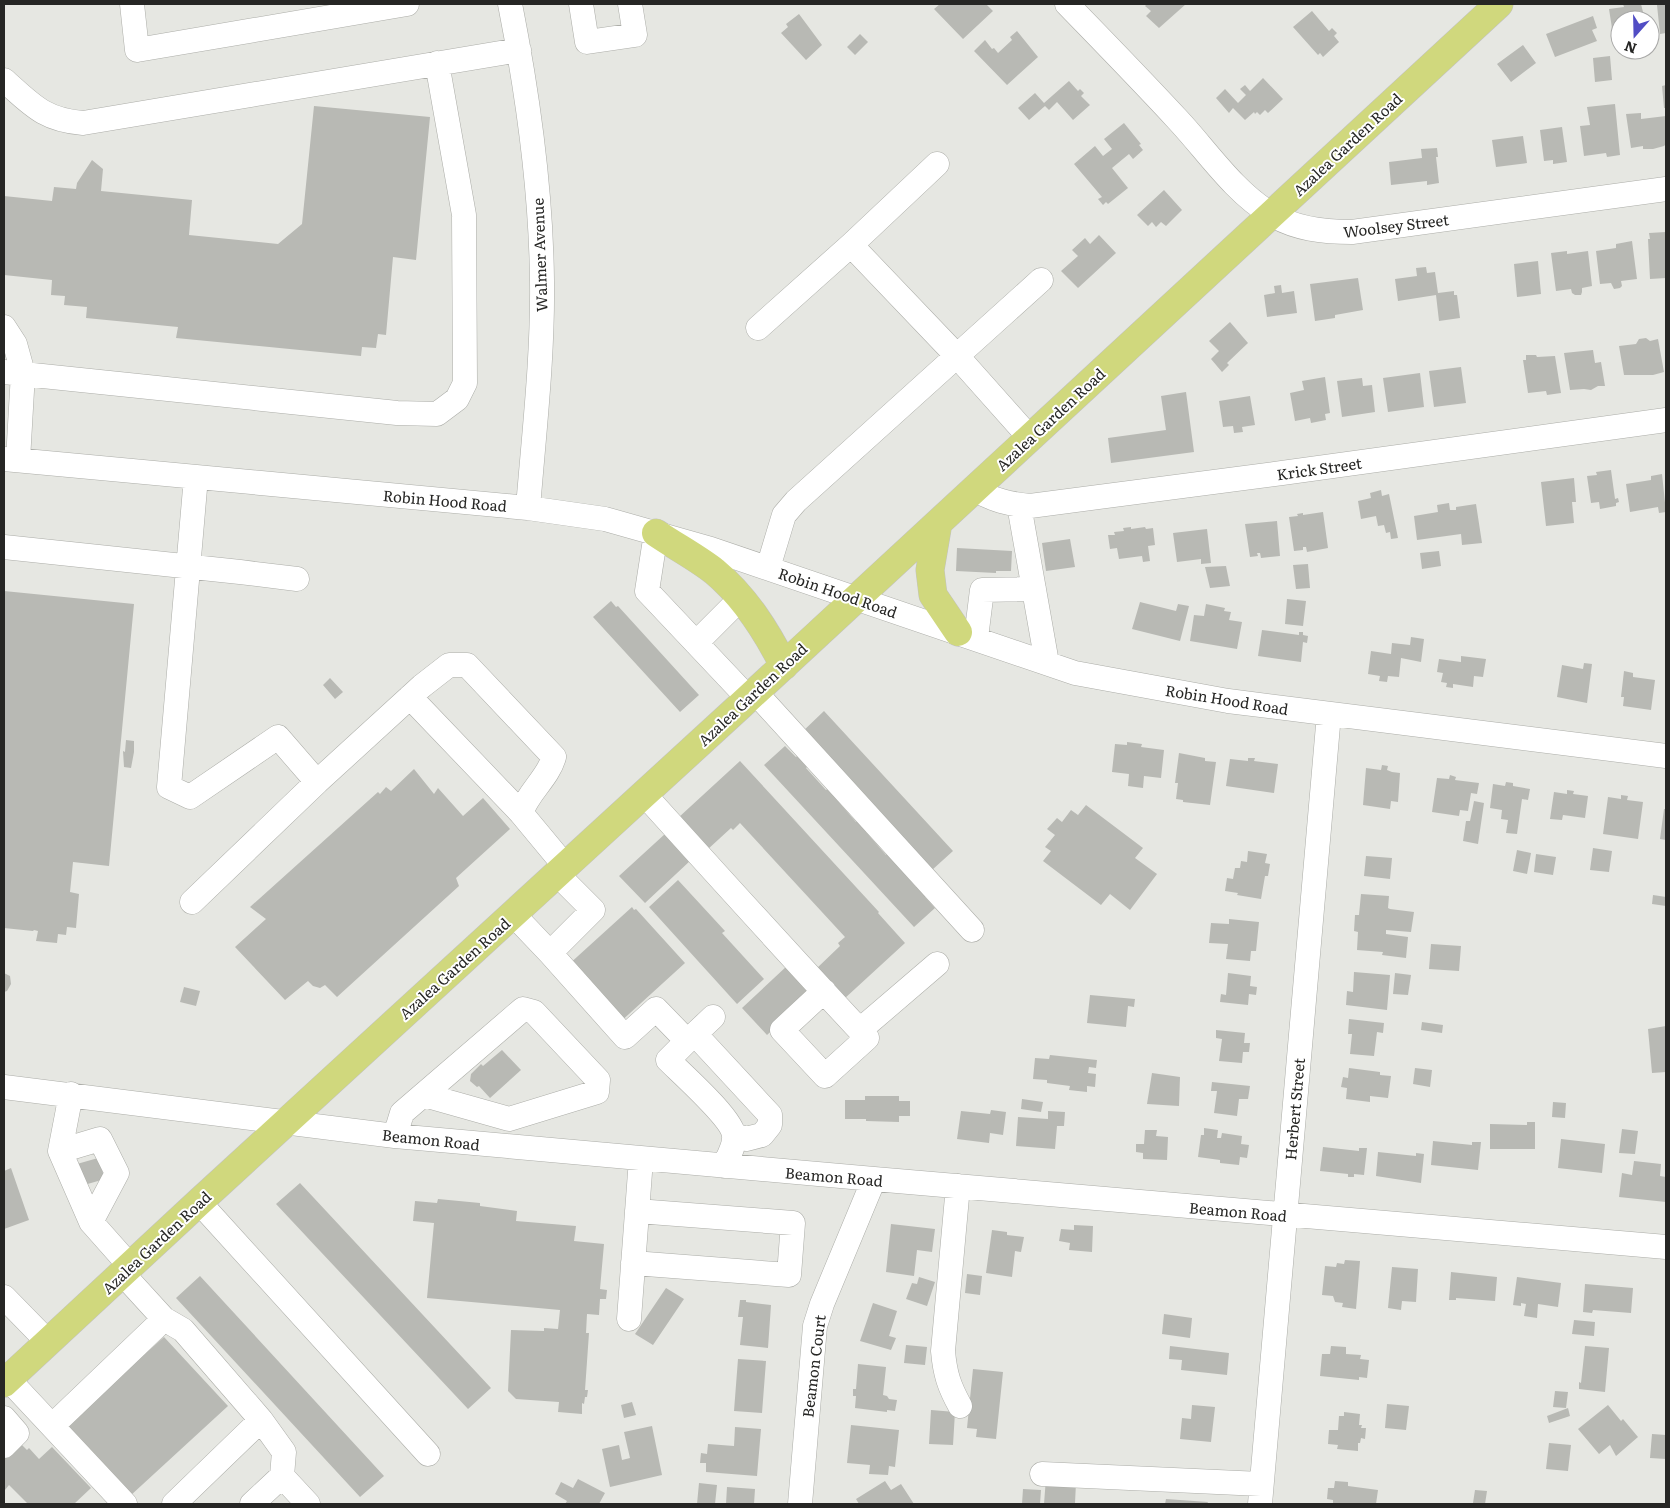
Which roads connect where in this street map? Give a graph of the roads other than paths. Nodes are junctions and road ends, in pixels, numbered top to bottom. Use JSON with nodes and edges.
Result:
{"nodes":[{"id":1,"x":132,"y":4,"type":"edge"},
{"id":2,"x":407,"y":4,"type":"edge"},
{"id":3,"x":510,"y":4,"type":"edge"},
{"id":4,"x":581,"y":4,"type":"edge"},
{"id":5,"x":630,"y":4,"type":"edge"},
{"id":6,"x":1067,"y":4,"type":"edge"},
{"id":7,"x":1499,"y":4,"type":"edge"},
{"id":8,"x":519,"y":50,"type":"junction"},
{"id":9,"x":437,"y":63,"type":"junction"},
{"id":10,"x":4,"y":80,"type":"edge"},
{"id":11,"x":937,"y":164,"type":"dead end"},
{"id":12,"x":1666,"y":189,"type":"edge"},
{"id":13,"x":1271,"y":214,"type":"junction"},
{"id":14,"x":851,"y":245,"type":"junction"},
{"id":15,"x":1041,"y":280,"type":"dead end"},
{"id":16,"x":4,"y":327,"type":"edge"},
{"id":17,"x":758,"y":328,"type":"dead end"},
{"id":18,"x":957,"y":356,"type":"junction"},
{"id":19,"x":13,"y":373,"type":"edge"},
{"id":20,"x":1666,"y":420,"type":"edge"},
{"id":21,"x":1030,"y":438,"type":"junction"},
{"id":22,"x":11,"y":459,"type":"edge"},
{"id":23,"x":196,"y":477,"type":"junction"},
{"id":24,"x":974,"y":489,"type":"junction"},
{"id":25,"x":1019,"y":505,"type":"junction"},
{"id":26,"x":528,"y":508,"type":"junction"},
{"id":27,"x":938,"y":523,"type":"junction"},
{"id":28,"x":656,"y":533,"type":"junction"},
{"id":29,"x":4,"y":547,"type":"edge"},
{"id":30,"x":188,"y":567,"type":"junction"},
{"id":31,"x":768,"y":568,"type":"junction"},
{"id":32,"x":297,"y":580,"type":"dead end"},
{"id":33,"x":1034,"y":590,"type":"junction"},
{"id":34,"x":741,"y":598,"type":"junction"},
{"id":35,"x":857,"y":598,"type":"junction"},
{"id":36,"x":967,"y":635,"type":"junction"},
{"id":37,"x":696,"y":643,"type":"junction"},
{"id":38,"x":1047,"y":663,"type":"junction"},
{"id":39,"x":784,"y":666,"type":"junction"},
{"id":40,"x":752,"y":695,"type":"junction"},
{"id":41,"x":410,"y":697,"type":"junction"},
{"id":42,"x":1328,"y":714,"type":"junction"},
{"id":43,"x":1666,"y":756,"type":"edge"},
{"id":44,"x":317,"y":782,"type":"junction"},
{"id":45,"x":644,"y":794,"type":"junction"},
{"id":46,"x":521,"y":813,"type":"junction"},
{"id":47,"x":561,"y":870,"type":"junction"},
{"id":48,"x":192,"y":902,"type":"dead end"},
{"id":49,"x":513,"y":914,"type":"junction"},
{"id":50,"x":972,"y":930,"type":"dead end"},
{"id":51,"x":550,"y":952,"type":"junction"},
{"id":52,"x":937,"y":964,"type":"dead end"},
{"id":53,"x":824,"y":991,"type":"junction"},
{"id":54,"x":713,"y":1017,"type":"dead end"},
{"id":55,"x":860,"y":1030,"type":"junction"},
{"id":56,"x":691,"y":1038,"type":"junction"},
{"id":57,"x":4,"y":1087,"type":"edge"},
{"id":58,"x":71,"y":1094,"type":"junction"},
{"id":59,"x":424,"y":1095,"type":"junction"},
{"id":60,"x":286,"y":1122,"type":"junction"},
{"id":61,"x":734,"y":1135,"type":"junction"},
{"id":62,"x":395,"y":1136,"type":"junction"},
{"id":63,"x":60,"y":1151,"type":"junction"},
{"id":64,"x":640,"y":1159,"type":"junction"},
{"id":65,"x":724,"y":1166,"type":"junction"},
{"id":66,"x":874,"y":1179,"type":"junction"},
{"id":67,"x":958,"y":1186,"type":"junction"},
{"id":68,"x":199,"y":1202,"type":"junction"},
{"id":69,"x":637,"y":1210,"type":"junction"},
{"id":70,"x":1285,"y":1215,"type":"junction"},
{"id":71,"x":91,"y":1222,"type":"junction"},
{"id":72,"x":1666,"y":1247,"type":"edge"},
{"id":73,"x":633,"y":1263,"type":"junction"},
{"id":74,"x":126,"y":1270,"type":"junction"},
{"id":75,"x":4,"y":1297,"type":"edge"},
{"id":76,"x":164,"y":1319,"type":"junction"},
{"id":77,"x":629,"y":1319,"type":"dead end"},
{"id":78,"x":48,"y":1342,"type":"junction"},
{"id":79,"x":6,"y":1381,"type":"edge"},
{"id":80,"x":960,"y":1406,"type":"dead end"},
{"id":81,"x":4,"y":1418,"type":"edge"},
{"id":82,"x":261,"y":1420,"type":"junction"},
{"id":83,"x":52,"y":1426,"type":"junction"},
{"id":84,"x":4,"y":1446,"type":"edge"},
{"id":85,"x":428,"y":1454,"type":"dead end"},
{"id":86,"x":1042,"y":1474,"type":"dead end"},
{"id":87,"x":282,"y":1476,"type":"junction"},
{"id":88,"x":1260,"y":1494,"type":"edge"},
{"id":89,"x":125,"y":1504,"type":"edge"},
{"id":90,"x":174,"y":1504,"type":"edge"},
{"id":91,"x":252,"y":1504,"type":"edge"},
{"id":92,"x":308,"y":1504,"type":"edge"},
{"id":93,"x":800,"y":1504,"type":"edge"}],
"edges":[{"from":1,"to":2,"type":"street"},
{"from":3,"to":8,"type":"street","name":"Walmer Avenue"},
{"from":4,"to":5,"type":"street"},
{"from":6,"to":13,"type":"street","name":"Woolsey Street"},
{"from":7,"to":13,"type":"main road","name":"Azalea Garden Road"},
{"from":8,"to":9,"type":"street"},
{"from":8,"to":26,"type":"street","name":"Walmer Avenue"},
{"from":9,"to":10,"type":"street"},
{"from":9,"to":19,"type":"street"},
{"from":11,"to":14,"type":"street"},
{"from":12,"to":13,"type":"street","name":"Woolsey Street"},
{"from":13,"to":21,"type":"main road","name":"Azalea Garden Road"},
{"from":14,"to":17,"type":"street"},
{"from":14,"to":18,"type":"street"},
{"from":15,"to":18,"type":"street"},
{"from":16,"to":19,"type":"street"},
{"from":18,"to":21,"type":"street"},
{"from":18,"to":31,"type":"street"},
{"from":19,"to":22,"type":"street"},
{"from":20,"to":25,"type":"street","name":"Krick Street"},
{"from":21,"to":24,"type":"main road","name":"Azalea Garden Road"},
{"from":22,"to":23,"type":"street","name":"Robin Hood Road"},
{"from":23,"to":26,"type":"street","name":"Robin Hood Road"},
{"from":23,"to":30,"type":"street"},
{"from":24,"to":25,"type":"street","name":"Krick Street"},
{"from":24,"to":27,"type":"main road","name":"Azalea Garden Road"},
{"from":25,"to":33,"type":"street"},
{"from":26,"to":28,"type":"street","name":"Robin Hood Road"},
{"from":27,"to":35,"type":"main road","name":"Azalea Garden Road"},
{"from":27,"to":36,"type":"main road"},
{"from":28,"to":31,"type":"street","name":"Robin Hood Road"},
{"from":28,"to":34,"type":"main road"},
{"from":28,"to":37,"type":"street"},
{"from":29,"to":30,"type":"street"},
{"from":30,"to":32,"type":"street"},
{"from":30,"to":44,"type":"street"},
{"from":31,"to":35,"type":"street","name":"Robin Hood Road"},
{"from":33,"to":36,"type":"street"},
{"from":33,"to":38,"type":"street"},
{"from":34,"to":37,"type":"street"},
{"from":34,"to":39,"type":"main road"},
{"from":35,"to":36,"type":"street","name":"Robin Hood Road"},
{"from":35,"to":39,"type":"main road","name":"Azalea Garden Road"},
{"from":36,"to":38,"type":"street","name":"Robin Hood Road"},
{"from":37,"to":40,"type":"street"},
{"from":38,"to":42,"type":"street","name":"Robin Hood Road"},
{"from":39,"to":40,"type":"main road","name":"Azalea Garden Road"},
{"from":40,"to":45,"type":"main road","name":"Azalea Garden Road"},
{"from":40,"to":50,"type":"street"},
{"from":41,"to":44,"type":"street"},
{"from":41,"to":46,"type":"street"},
{"from":41,"to":46,"type":"street"},
{"from":42,"to":43,"type":"street","name":"Robin Hood Road"},
{"from":42,"to":70,"type":"street","name":"Herbert Street"},
{"from":44,"to":48,"type":"street"},
{"from":45,"to":47,"type":"main road","name":"Azalea Garden Road"},
{"from":45,"to":53,"type":"street"},
{"from":46,"to":47,"type":"street"},
{"from":47,"to":49,"type":"main road","name":"Azalea Garden Road"},
{"from":47,"to":51,"type":"street"},
{"from":49,"to":51,"type":"street"},
{"from":49,"to":60,"type":"main road","name":"Azalea Garden Road"},
{"from":51,"to":56,"type":"street"},
{"from":52,"to":55,"type":"street"},
{"from":53,"to":55,"type":"street"},
{"from":53,"to":55,"type":"street"},
{"from":54,"to":56,"type":"street"},
{"from":56,"to":61,"type":"street"},
{"from":56,"to":61,"type":"street"},
{"from":57,"to":58,"type":"street","name":"Beamon Road"},
{"from":58,"to":60,"type":"street","name":"Beamon Road"},
{"from":58,"to":63,"type":"street"},
{"from":59,"to":59,"type":"street"},
{"from":59,"to":62,"type":"street"},
{"from":60,"to":62,"type":"street","name":"Beamon Road"},
{"from":60,"to":68,"type":"main road","name":"Azalea Garden Road"},
{"from":61,"to":65,"type":"street"},
{"from":62,"to":64,"type":"street","name":"Beamon Road"},
{"from":63,"to":71,"type":"street"},
{"from":63,"to":71,"type":"street"},
{"from":64,"to":65,"type":"street","name":"Beamon Road"},
{"from":64,"to":69,"type":"street"},
{"from":65,"to":66,"type":"street","name":"Beamon Road"},
{"from":66,"to":67,"type":"street","name":"Beamon Road"},
{"from":66,"to":93,"type":"street","name":"Beamon Court"},
{"from":67,"to":70,"type":"street","name":"Beamon Road"},
{"from":67,"to":80,"type":"street"},
{"from":68,"to":74,"type":"main road","name":"Azalea Garden Road"},
{"from":68,"to":85,"type":"street"},
{"from":69,"to":73,"type":"street"},
{"from":69,"to":73,"type":"street"},
{"from":70,"to":72,"type":"street","name":"Beamon Road"},
{"from":70,"to":88,"type":"street","name":"Herbert Street"},
{"from":71,"to":74,"type":"street"},
{"from":73,"to":77,"type":"street"},
{"from":74,"to":76,"type":"street"},
{"from":74,"to":78,"type":"main road","name":"Azalea Garden Road"},
{"from":75,"to":78,"type":"street"},
{"from":76,"to":82,"type":"street"},
{"from":76,"to":83,"type":"street"},
{"from":78,"to":79,"type":"main road","name":"Azalea Garden Road"},
{"from":79,"to":83,"type":"street"},
{"from":81,"to":84,"type":"street"},
{"from":82,"to":87,"type":"street"},
{"from":82,"to":90,"type":"street"},
{"from":83,"to":89,"type":"street"},
{"from":86,"to":88,"type":"street"},
{"from":87,"to":91,"type":"street"},
{"from":87,"to":92,"type":"street"}]}
